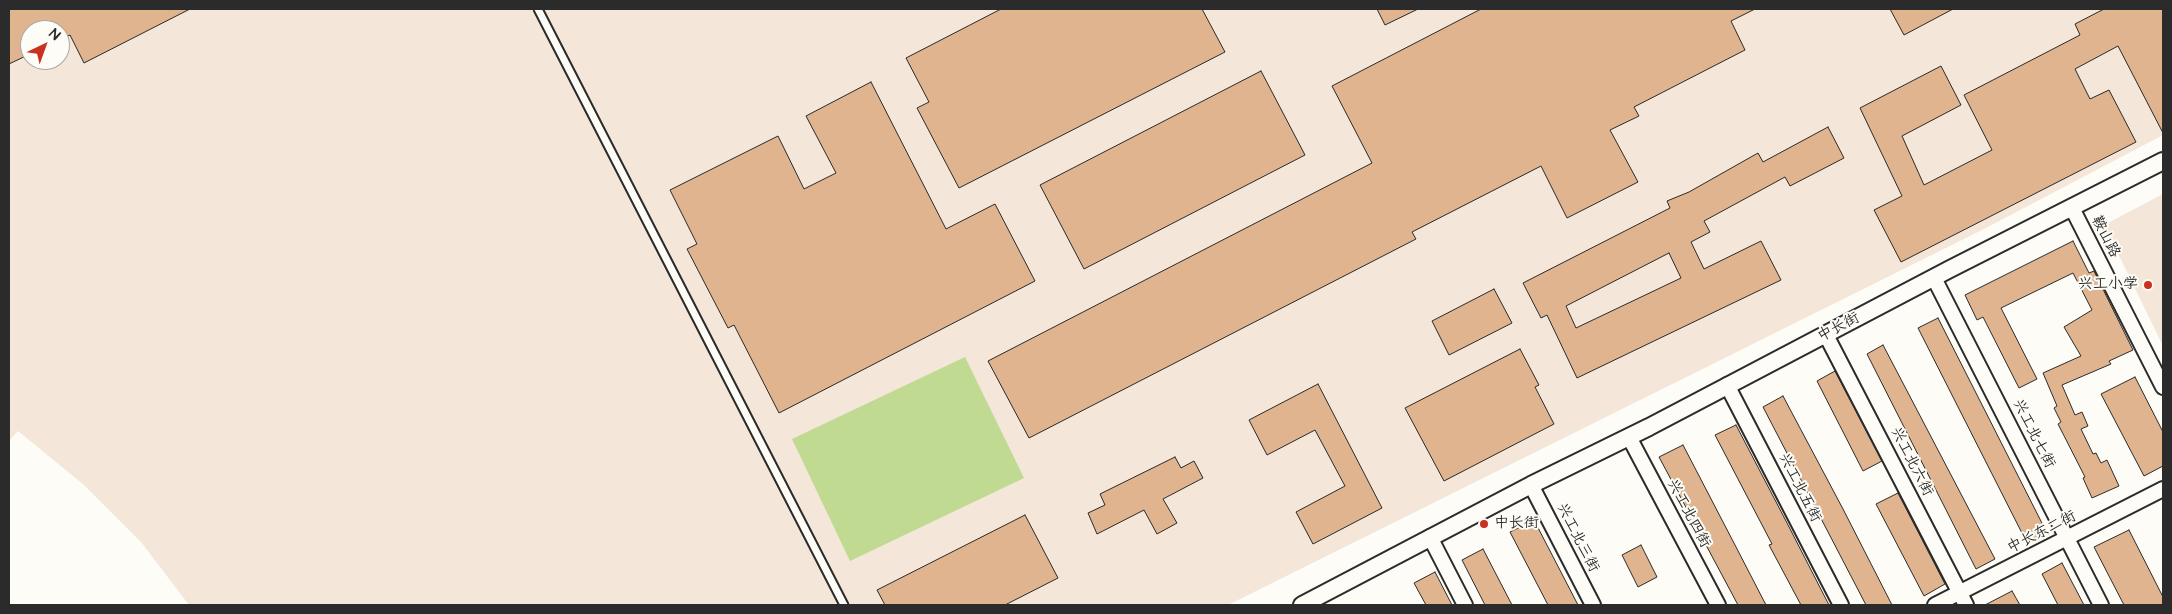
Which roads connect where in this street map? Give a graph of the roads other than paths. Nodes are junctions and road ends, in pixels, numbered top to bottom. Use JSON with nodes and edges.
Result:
{"nodes":[{"id":1,"x":538,"y":9,"type":"edge"},
{"id":2,"x":2163,"y":161,"type":"edge"},
{"id":3,"x":2072,"y":208,"type":"junction"},
{"id":4,"x":1934,"y":278,"type":"junction"},
{"id":5,"x":1826,"y":335,"type":"junction"},
{"id":6,"x":1728,"y":385,"type":"junction"},
{"id":7,"x":2163,"y":387,"type":"edge"},
{"id":8,"x":1629,"y":437,"type":"junction"},
{"id":9,"x":1531,"y":485,"type":"junction"},
{"id":10,"x":2163,"y":489,"type":"edge"},
{"id":11,"x":1430,"y":537,"type":"junction"},
{"id":12,"x":2068,"y":538,"type":"junction"},
{"id":13,"x":1963,"y":599,"type":"edge"},
{"id":14,"x":1321,"y":601,"type":"edge"},
{"id":15,"x":844,"y":605,"type":"edge"},
{"id":16,"x":1302,"y":605,"type":"edge"},
{"id":17,"x":1465,"y":605,"type":"edge"},
{"id":18,"x":1593,"y":605,"type":"edge"},
{"id":19,"x":1718,"y":605,"type":"edge"},
{"id":20,"x":1841,"y":605,"type":"edge"},
{"id":21,"x":1935,"y":605,"type":"edge"},
{"id":22,"x":2101,"y":605,"type":"edge"}],
"edges":[{"from":1,"to":15,"type":"lane"},
{"from":2,"to":3,"type":"street","name":"中长街"},
{"from":3,"to":4,"type":"street","name":"中长街"},
{"from":3,"to":7,"type":"street","name":"鞍山路"},
{"from":4,"to":5,"type":"street","name":"中长街"},
{"from":4,"to":12,"type":"street","name":"兴工北七街"},
{"from":5,"to":6,"type":"street","name":"中长街"},
{"from":5,"to":13,"type":"street","name":"兴工北六街"},
{"from":6,"to":8,"type":"street","name":"中长街"},
{"from":6,"to":20,"type":"street","name":"兴工北五街"},
{"from":8,"to":9,"type":"street","name":"中长街"},
{"from":8,"to":19,"type":"street","name":"兴工北四街"},
{"from":9,"to":11,"type":"street","name":"中长街"},
{"from":9,"to":18,"type":"street","name":"兴工北三街"},
{"from":10,"to":12,"type":"street","name":"中长东二街"},
{"from":11,"to":14,"type":"street","name":"中长街"},
{"from":11,"to":17,"type":"street"},
{"from":12,"to":13,"type":"street","name":"中长东二街"},
{"from":12,"to":22,"type":"street","name":"兴工北七街"},
{"from":13,"to":21,"type":"street","name":"中长东二街"},
{"from":14,"to":16,"type":"street","name":"中长街"}]}
